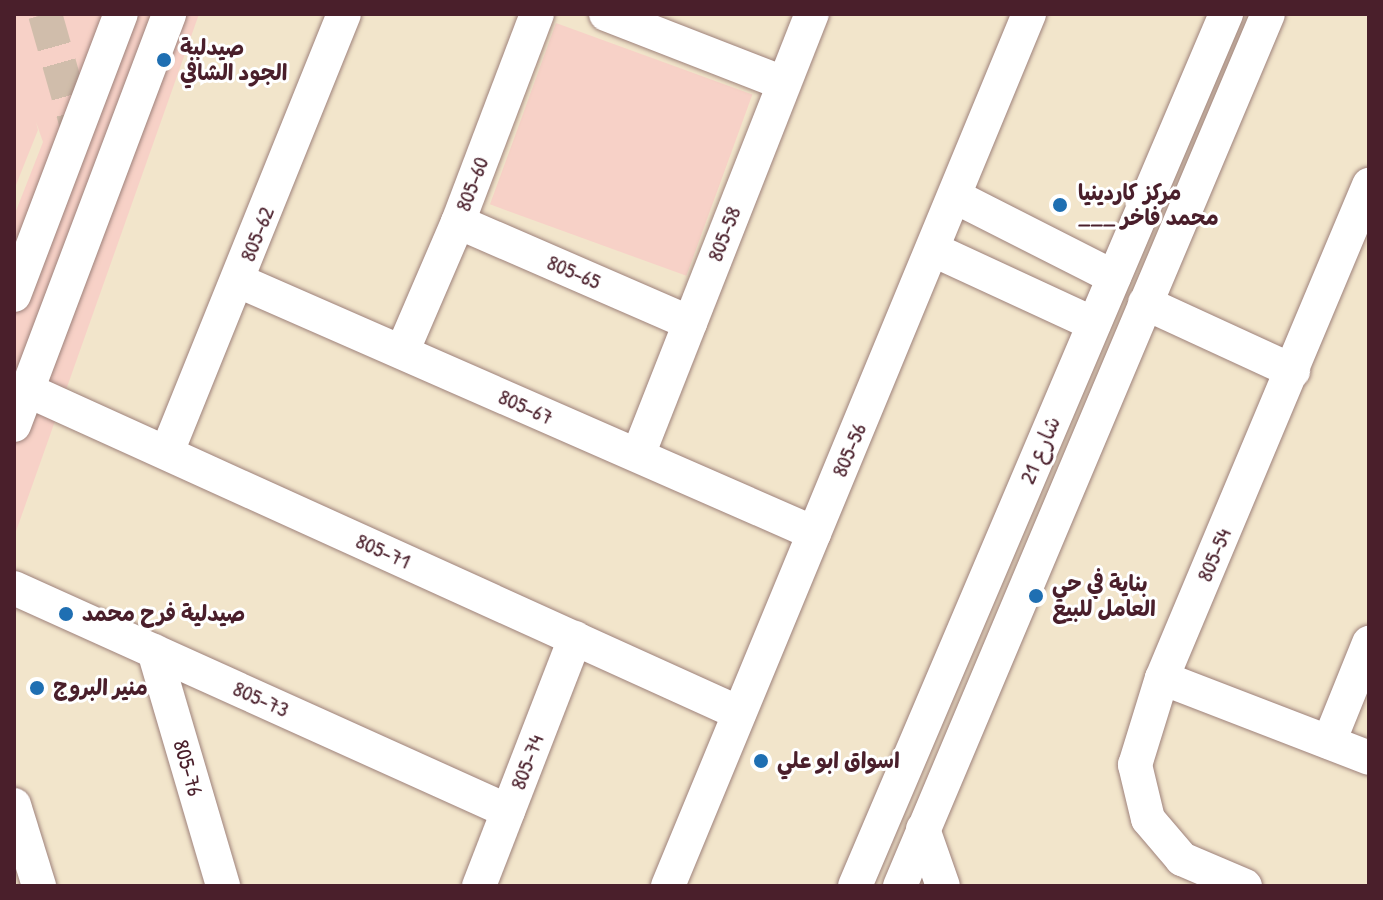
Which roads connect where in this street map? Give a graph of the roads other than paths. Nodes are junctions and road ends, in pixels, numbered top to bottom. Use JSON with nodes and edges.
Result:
{"nodes":[{"id":1,"x":121,"y":14,"type":"edge"},
{"id":2,"x":169,"y":14,"type":"edge"},
{"id":3,"x":344,"y":14,"type":"edge"},
{"id":4,"x":537,"y":14,"type":"edge"},
{"id":5,"x":606,"y":14,"type":"edge"},
{"id":6,"x":812,"y":14,"type":"edge"},
{"id":7,"x":1029,"y":14,"type":"edge"},
{"id":8,"x":1226,"y":14,"type":"edge"},
{"id":9,"x":1268,"y":14,"type":"edge"},
{"id":10,"x":783,"y":83,"type":"junction"},
{"id":11,"x":1369,"y":185,"type":"edge"},
{"id":12,"x":956,"y":197,"type":"junction"},
{"id":13,"x":458,"y":222,"type":"junction"},
{"id":14,"x":934,"y":250,"type":"junction"},
{"id":15,"x":1114,"y":277,"type":"junction"},
{"id":16,"x":239,"y":281,"type":"junction"},
{"id":17,"x":14,"y":295,"type":"edge"},
{"id":18,"x":1145,"y":303,"type":"junction"},
{"id":19,"x":690,"y":323,"type":"junction"},
{"id":20,"x":1094,"y":324,"type":"junction"},
{"id":21,"x":402,"y":352,"type":"junction"},
{"id":22,"x":1293,"y":371,"type":"junction"},
{"id":23,"x":27,"y":390,"type":"junction"},
{"id":24,"x":14,"y":425,"type":"edge"},
{"id":25,"x":167,"y":452,"type":"junction"},
{"id":26,"x":638,"y":455,"type":"junction"},
{"id":27,"x":814,"y":533,"type":"junction"},
{"id":28,"x":14,"y":588,"type":"edge"},
{"id":29,"x":575,"y":638,"type":"junction"},
{"id":30,"x":1369,"y":643,"type":"edge"},
{"id":31,"x":154,"y":651,"type":"junction"},
{"id":32,"x":1162,"y":678,"type":"junction"},
{"id":33,"x":934,"y":700,"type":"junction"},
{"id":34,"x":739,"y":713,"type":"junction"},
{"id":35,"x":969,"y":720,"type":"junction"},
{"id":36,"x":1329,"y":742,"type":"junction"},
{"id":37,"x":1369,"y":758,"type":"edge"},
{"id":38,"x":14,"y":805,"type":"edge"},
{"id":39,"x":508,"y":811,"type":"junction"},
{"id":40,"x":923,"y":829,"type":"junction"},
{"id":41,"x":39,"y":886,"type":"edge"},
{"id":42,"x":223,"y":886,"type":"edge"},
{"id":43,"x":479,"y":886,"type":"edge"},
{"id":44,"x":668,"y":886,"type":"edge"},
{"id":45,"x":855,"y":886,"type":"edge"},
{"id":46,"x":900,"y":886,"type":"edge"},
{"id":47,"x":943,"y":886,"type":"edge"},
{"id":48,"x":1245,"y":886,"type":"edge"}],
"edges":[{"from":1,"to":17,"type":"street"},
{"from":2,"to":23,"type":"street"},
{"from":3,"to":16,"type":"street","name":"805-62"},
{"from":4,"to":13,"type":"street","name":"805-60"},
{"from":5,"to":10,"type":"street"},
{"from":6,"to":10,"type":"street","name":"805-58"},
{"from":7,"to":12,"type":"street","name":"805-56"},
{"from":8,"to":15,"type":"street","name":"شارع 21"},
{"from":9,"to":18,"type":"street","name":"شارع 21"},
{"from":10,"to":19,"type":"street","name":"805-58"},
{"from":11,"to":22,"type":"street","name":"805-54"},
{"from":12,"to":14,"type":"street","name":"805-56"},
{"from":12,"to":15,"type":"street"},
{"from":13,"to":19,"type":"street","name":"805-65"},
{"from":13,"to":21,"type":"street","name":"805-60"},
{"from":14,"to":20,"type":"street"},
{"from":14,"to":27,"type":"street","name":"805-56"},
{"from":15,"to":20,"type":"street","name":"شارع 21"},
{"from":16,"to":21,"type":"street","name":"805-67"},
{"from":16,"to":25,"type":"street","name":"805-62"},
{"from":18,"to":22,"type":"street"},
{"from":18,"to":35,"type":"street","name":"شارع 21"},
{"from":19,"to":26,"type":"street","name":"805-58"},
{"from":20,"to":33,"type":"street","name":"شارع 21"},
{"from":21,"to":26,"type":"street","name":"805-67"},
{"from":22,"to":32,"type":"street","name":"805-54"},
{"from":23,"to":24,"type":"street"},
{"from":23,"to":25,"type":"street","name":"805-71"},
{"from":25,"to":29,"type":"street","name":"805-71"},
{"from":26,"to":27,"type":"street","name":"805-67"},
{"from":27,"to":34,"type":"street","name":"805-56"},
{"from":28,"to":31,"type":"street","name":"805-73"},
{"from":29,"to":34,"type":"street","name":"805-71"},
{"from":29,"to":39,"type":"street","name":"805-74"},
{"from":30,"to":36,"type":"street"},
{"from":31,"to":39,"type":"street","name":"805-73"},
{"from":31,"to":42,"type":"street","name":"805-76"},
{"from":32,"to":36,"type":"street"},
{"from":32,"to":48,"type":"street","name":"805-54"},
{"from":33,"to":35,"type":"street"},
{"from":33,"to":45,"type":"street","name":"شارع 21"},
{"from":34,"to":44,"type":"street","name":"805-56"},
{"from":35,"to":40,"type":"street","name":"شارع 21"},
{"from":36,"to":37,"type":"street"},
{"from":38,"to":41,"type":"street"},
{"from":39,"to":43,"type":"street","name":"805-74"},
{"from":40,"to":46,"type":"street","name":"شارع 21"},
{"from":40,"to":47,"type":"street"}]}
